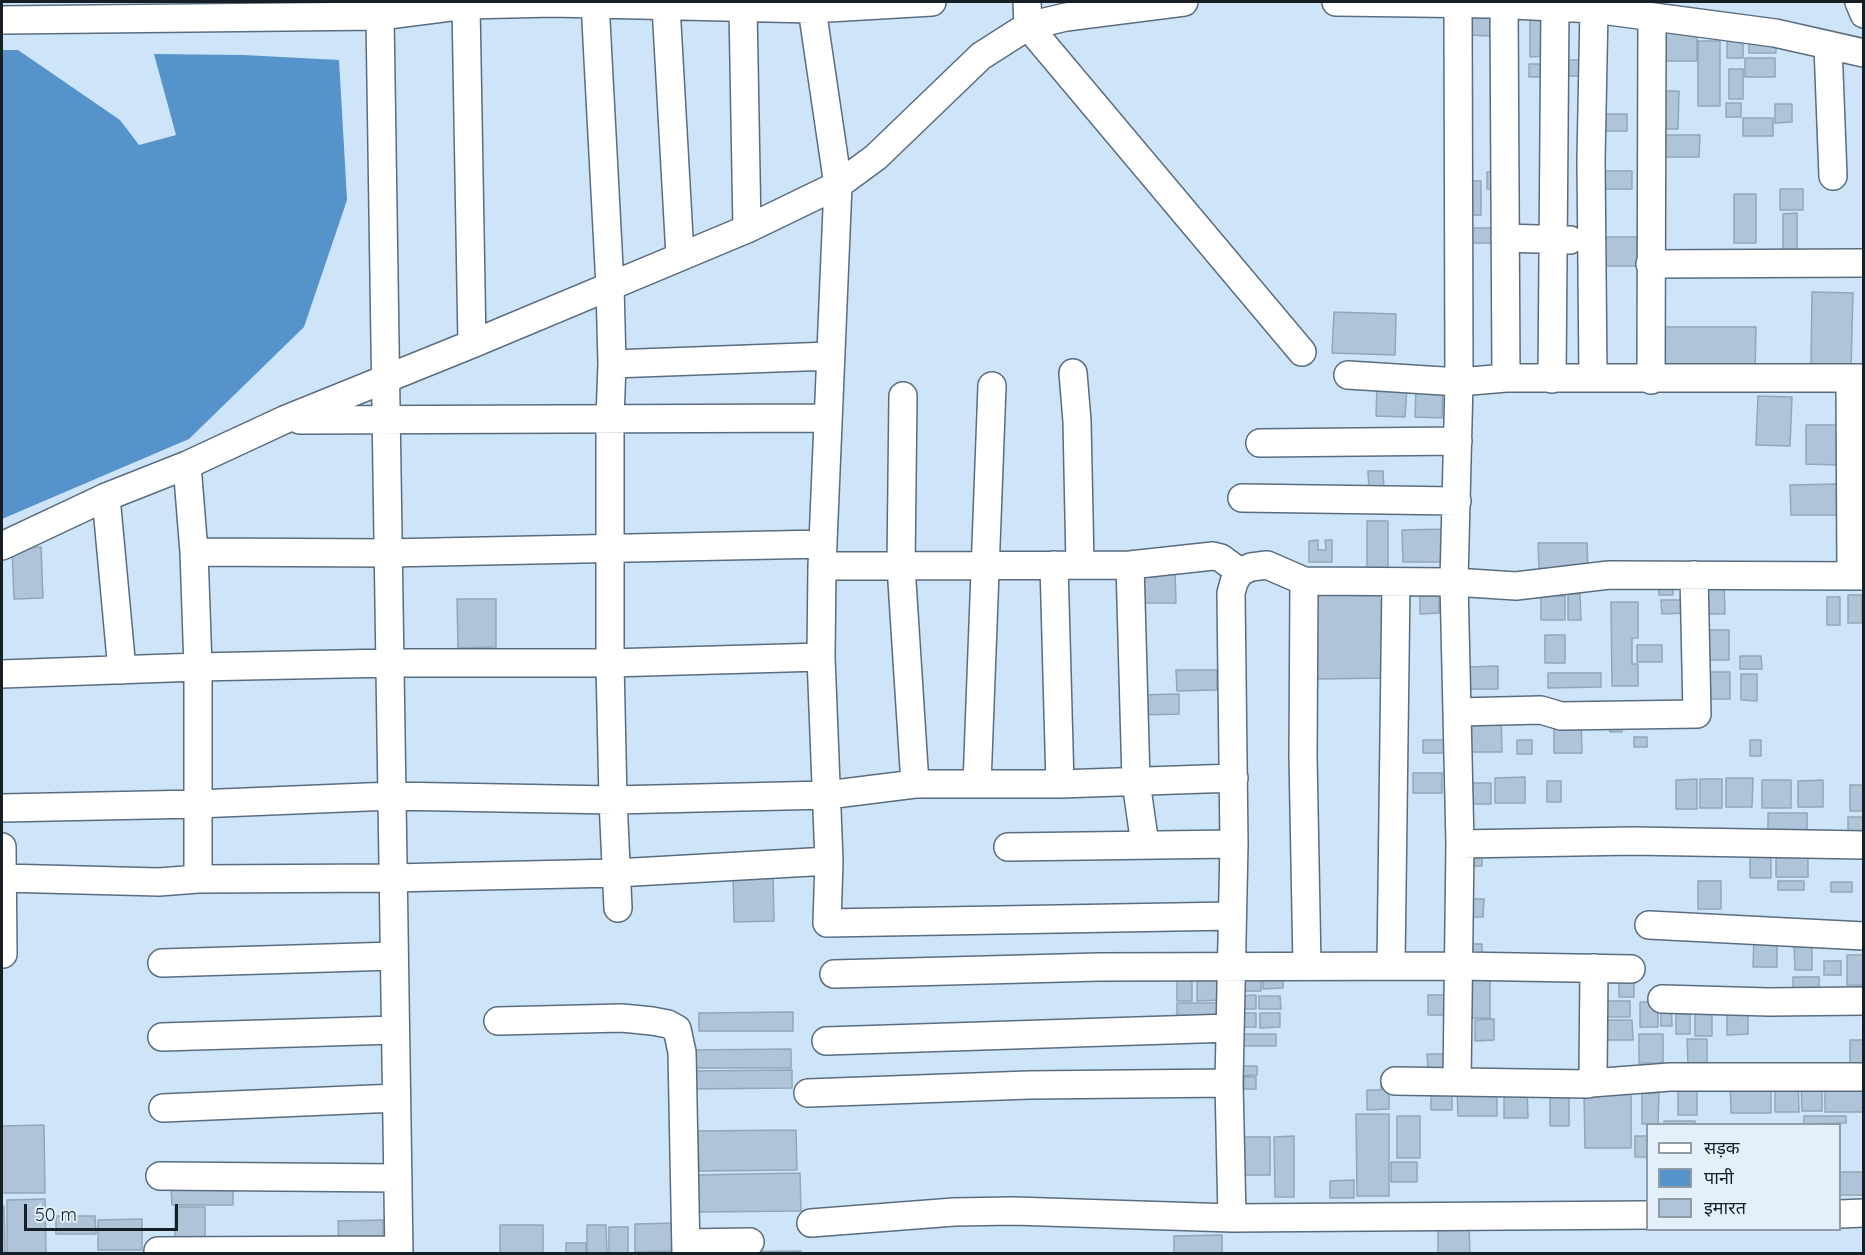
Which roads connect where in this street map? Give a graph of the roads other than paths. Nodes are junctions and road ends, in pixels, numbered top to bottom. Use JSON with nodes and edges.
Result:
{"nodes":[{"id":1,"x":553,"y":2,"type":"edge"},
{"id":2,"x":595,"y":2,"type":"edge"},
{"id":3,"x":932,"y":2,"type":"edge"},
{"id":4,"x":1184,"y":2,"type":"edge"},
{"id":5,"x":1336,"y":2,"type":"edge"},
{"id":6,"x":1369,"y":2,"type":"edge"},
{"id":7,"x":1429,"y":2,"type":"edge"},
{"id":8,"x":1859,"y":2,"type":"edge"},
{"id":9,"x":639,"y":3,"type":"edge"},
{"id":10,"x":1458,"y":3,"type":"junction"},
{"id":11,"x":706,"y":4,"type":"edge"},
{"id":12,"x":466,"y":5,"type":"junction"},
{"id":13,"x":811,"y":5,"type":"edge"},
{"id":14,"x":1122,"y":5,"type":"edge"},
{"id":15,"x":1504,"y":5,"type":"junction"},
{"id":16,"x":666,"y":6,"type":"junction"},
{"id":17,"x":743,"y":7,"type":"junction"},
{"id":18,"x":1555,"y":7,"type":"junction"},
{"id":19,"x":1067,"y":9,"type":"edge"},
{"id":20,"x":1594,"y":9,"type":"junction"},
{"id":21,"x":61,"y":10,"type":"edge"},
{"id":22,"x":1028,"y":14,"type":"edge"},
{"id":23,"x":1863,"y":14,"type":"edge"},
{"id":24,"x":380,"y":16,"type":"junction"},
{"id":25,"x":1652,"y":17,"type":"junction"},
{"id":26,"x":2,"y":20,"type":"edge"},
{"id":27,"x":1828,"y":46,"type":"junction"},
{"id":28,"x":1863,"y":53,"type":"edge"},
{"id":29,"x":1833,"y":176,"type":"dead end"},
{"id":30,"x":837,"y":185,"type":"junction"},
{"id":31,"x":747,"y":229,"type":"junction"},
{"id":32,"x":1505,"y":238,"type":"junction"},
{"id":33,"x":1554,"y":239,"type":"junction"},
{"id":34,"x":1592,"y":240,"type":"junction"},
{"id":35,"x":680,"y":255,"type":"junction"},
{"id":36,"x":1650,"y":264,"type":"junction"},
{"id":37,"x":1863,"y":264,"type":"edge"},
{"id":38,"x":610,"y":286,"type":"junction"},
{"id":39,"x":472,"y":344,"type":"junction"},
{"id":40,"x":1302,"y":352,"type":"dead end"},
{"id":41,"x":830,"y":356,"type":"junction"},
{"id":42,"x":612,"y":364,"type":"junction"},
{"id":43,"x":1073,"y":373,"type":"dead end"},
{"id":44,"x":1348,"y":375,"type":"dead end"},
{"id":45,"x":1506,"y":378,"type":"junction"},
{"id":46,"x":1593,"y":378,"type":"junction"},
{"id":47,"x":1857,"y":378,"type":"edge"},
{"id":48,"x":1552,"y":379,"type":"junction"},
{"id":49,"x":384,"y":380,"type":"junction"},
{"id":50,"x":1651,"y":380,"type":"junction"},
{"id":51,"x":1459,"y":382,"type":"junction"},
{"id":52,"x":992,"y":386,"type":"dead end"},
{"id":53,"x":903,"y":396,"type":"dead end"},
{"id":54,"x":610,"y":418,"type":"junction"},
{"id":55,"x":827,"y":418,"type":"junction"},
{"id":56,"x":384,"y":419,"type":"junction"},
{"id":57,"x":284,"y":420,"type":"junction"},
{"id":58,"x":1458,"y":441,"type":"junction"},
{"id":59,"x":1260,"y":443,"type":"dead end"},
{"id":60,"x":187,"y":465,"type":"junction"},
{"id":61,"x":106,"y":497,"type":"junction"},
{"id":62,"x":1242,"y":498,"type":"dead end"},
{"id":63,"x":1456,"y":501,"type":"junction"},
{"id":64,"x":2,"y":546,"type":"edge"},
{"id":65,"x":610,"y":547,"type":"junction"},
{"id":66,"x":194,"y":552,"type":"junction"},
{"id":67,"x":388,"y":553,"type":"junction"},
{"id":68,"x":823,"y":555,"type":"junction"},
{"id":69,"x":1067,"y":564,"type":"junction"},
{"id":70,"x":985,"y":565,"type":"junction"},
{"id":71,"x":1130,"y":565,"type":"junction"},
{"id":72,"x":901,"y":566,"type":"junction"},
{"id":73,"x":1240,"y":572,"type":"junction"},
{"id":74,"x":1694,"y":575,"type":"junction"},
{"id":75,"x":1857,"y":575,"type":"edge"},
{"id":76,"x":1304,"y":581,"type":"junction"},
{"id":77,"x":1396,"y":582,"type":"junction"},
{"id":78,"x":1454,"y":582,"type":"junction"},
{"id":79,"x":821,"y":657,"type":"junction"},
{"id":80,"x":389,"y":663,"type":"junction"},
{"id":81,"x":610,"y":663,"type":"junction"},
{"id":82,"x":198,"y":667,"type":"junction"},
{"id":83,"x":122,"y":670,"type":"junction"},
{"id":84,"x":2,"y":674,"type":"edge"},
{"id":85,"x":1458,"y":712,"type":"junction"},
{"id":86,"x":1234,"y":778,"type":"junction"},
{"id":87,"x":1136,"y":782,"type":"junction"},
{"id":88,"x":915,"y":784,"type":"junction"},
{"id":89,"x":976,"y":784,"type":"junction"},
{"id":90,"x":1060,"y":784,"type":"junction"},
{"id":91,"x":827,"y":795,"type":"junction"},
{"id":92,"x":391,"y":796,"type":"junction"},
{"id":93,"x":613,"y":800,"type":"junction"},
{"id":94,"x":197,"y":804,"type":"junction"},
{"id":95,"x":2,"y":808,"type":"edge"},
{"id":96,"x":1234,"y":844,"type":"junction"},
{"id":97,"x":1460,"y":844,"type":"junction"},
{"id":98,"x":1145,"y":845,"type":"junction"},
{"id":99,"x":1863,"y":845,"type":"edge"},
{"id":100,"x":2,"y":847,"type":"edge"},
{"id":101,"x":1008,"y":847,"type":"dead end"},
{"id":102,"x":828,"y":861,"type":"junction"},
{"id":103,"x":616,"y":873,"type":"junction"},
{"id":104,"x":3,"y":878,"type":"edge"},
{"id":105,"x":392,"y":878,"type":"junction"},
{"id":106,"x":198,"y":879,"type":"junction"},
{"id":107,"x":618,"y":908,"type":"dead end"},
{"id":108,"x":1232,"y":916,"type":"junction"},
{"id":109,"x":1649,"y":925,"type":"dead end"},
{"id":110,"x":1863,"y":936,"type":"edge"},
{"id":111,"x":3,"y":954,"type":"edge"},
{"id":112,"x":394,"y":956,"type":"junction"},
{"id":113,"x":162,"y":963,"type":"dead end"},
{"id":114,"x":1307,"y":966,"type":"junction"},
{"id":115,"x":1391,"y":966,"type":"junction"},
{"id":116,"x":1459,"y":966,"type":"junction"},
{"id":117,"x":1231,"y":968,"type":"junction"},
{"id":118,"x":1594,"y":968,"type":"junction"},
{"id":119,"x":1631,"y":969,"type":"dead end"},
{"id":120,"x":834,"y":974,"type":"dead end"},
{"id":121,"x":1662,"y":999,"type":"dead end"},
{"id":122,"x":1863,"y":1001,"type":"edge"},
{"id":123,"x":498,"y":1021,"type":"dead end"},
{"id":124,"x":1230,"y":1028,"type":"junction"},
{"id":125,"x":395,"y":1030,"type":"junction"},
{"id":126,"x":162,"y":1037,"type":"dead end"},
{"id":127,"x":826,"y":1041,"type":"dead end"},
{"id":128,"x":1863,"y":1077,"type":"edge"},
{"id":129,"x":1395,"y":1081,"type":"dead end"},
{"id":130,"x":1457,"y":1082,"type":"junction"},
{"id":131,"x":1229,"y":1083,"type":"junction"},
{"id":132,"x":1591,"y":1083,"type":"junction"},
{"id":133,"x":807,"y":1093,"type":"dead end"},
{"id":134,"x":396,"y":1098,"type":"junction"},
{"id":135,"x":163,"y":1108,"type":"dead end"},
{"id":136,"x":160,"y":1176,"type":"dead end"},
{"id":137,"x":398,"y":1178,"type":"junction"},
{"id":138,"x":1863,"y":1213,"type":"edge"},
{"id":139,"x":1841,"y":1214,"type":"edge"},
{"id":140,"x":1646,"y":1215,"type":"edge"},
{"id":141,"x":1232,"y":1218,"type":"junction"},
{"id":142,"x":811,"y":1223,"type":"dead end"},
{"id":143,"x":750,"y":1242,"type":"dead end"},
{"id":144,"x":686,"y":1248,"type":"edge"},
{"id":145,"x":158,"y":1251,"type":"dead end"},
{"id":146,"x":399,"y":1252,"type":"edge"}],
"edges":[{"from":1,"to":2,"type":"street"},
{"from":1,"to":12,"type":"street"},
{"from":2,"to":9,"type":"street"},
{"from":2,"to":38,"type":"street"},
{"from":3,"to":13,"type":"street"},
{"from":4,"to":14,"type":"street"},
{"from":5,"to":6,"type":"street"},
{"from":6,"to":7,"type":"street"},
{"from":7,"to":10,"type":"street"},
{"from":8,"to":23,"type":"street"},
{"from":9,"to":16,"type":"street"},
{"from":10,"to":15,"type":"street"},
{"from":10,"to":51,"type":"street"},
{"from":11,"to":16,"type":"street"},
{"from":11,"to":17,"type":"street"},
{"from":12,"to":24,"type":"street"},
{"from":12,"to":39,"type":"street"},
{"from":13,"to":17,"type":"street"},
{"from":13,"to":30,"type":"street"},
{"from":14,"to":19,"type":"street"},
{"from":15,"to":18,"type":"street"},
{"from":15,"to":32,"type":"street"},
{"from":16,"to":35,"type":"street"},
{"from":17,"to":31,"type":"street"},
{"from":18,"to":20,"type":"street"},
{"from":18,"to":33,"type":"street"},
{"from":19,"to":22,"type":"street"},
{"from":20,"to":25,"type":"street"},
{"from":20,"to":34,"type":"street"},
{"from":21,"to":24,"type":"street"},
{"from":21,"to":26,"type":"street"},
{"from":22,"to":30,"type":"street"},
{"from":22,"to":40,"type":"street"},
{"from":24,"to":49,"type":"street"},
{"from":25,"to":27,"type":"street"},
{"from":25,"to":36,"type":"street"},
{"from":27,"to":28,"type":"street"},
{"from":27,"to":29,"type":"street"},
{"from":30,"to":31,"type":"street"},
{"from":30,"to":41,"type":"street"},
{"from":31,"to":35,"type":"street"},
{"from":32,"to":33,"type":"street"},
{"from":32,"to":45,"type":"street"},
{"from":33,"to":34,"type":"street"},
{"from":33,"to":48,"type":"street"},
{"from":34,"to":46,"type":"street"},
{"from":35,"to":38,"type":"street"},
{"from":36,"to":37,"type":"street"},
{"from":36,"to":50,"type":"street"},
{"from":38,"to":39,"type":"street"},
{"from":38,"to":42,"type":"street"},
{"from":39,"to":49,"type":"street"},
{"from":41,"to":42,"type":"street"},
{"from":41,"to":55,"type":"street"},
{"from":42,"to":54,"type":"street"},
{"from":43,"to":69,"type":"street"},
{"from":44,"to":51,"type":"street"},
{"from":45,"to":48,"type":"street"},
{"from":45,"to":51,"type":"street"},
{"from":46,"to":48,"type":"street"},
{"from":46,"to":50,"type":"street"},
{"from":47,"to":50,"type":"street"},
{"from":47,"to":75,"type":"street"},
{"from":49,"to":56,"type":"street"},
{"from":49,"to":57,"type":"street"},
{"from":51,"to":58,"type":"street"},
{"from":52,"to":70,"type":"street"},
{"from":53,"to":72,"type":"street"},
{"from":54,"to":55,"type":"street"},
{"from":54,"to":56,"type":"street"},
{"from":54,"to":65,"type":"street"},
{"from":55,"to":68,"type":"street"},
{"from":56,"to":57,"type":"street"},
{"from":56,"to":67,"type":"street"},
{"from":57,"to":60,"type":"street"},
{"from":58,"to":59,"type":"street"},
{"from":58,"to":63,"type":"street"},
{"from":60,"to":61,"type":"street"},
{"from":60,"to":66,"type":"street"},
{"from":61,"to":64,"type":"street"},
{"from":61,"to":83,"type":"street"},
{"from":62,"to":63,"type":"street"},
{"from":63,"to":78,"type":"street"},
{"from":65,"to":67,"type":"street"},
{"from":65,"to":68,"type":"street"},
{"from":65,"to":81,"type":"street"},
{"from":66,"to":67,"type":"street"},
{"from":66,"to":82,"type":"street"},
{"from":67,"to":80,"type":"street"},
{"from":68,"to":72,"type":"street"},
{"from":68,"to":79,"type":"street"},
{"from":69,"to":70,"type":"street"},
{"from":69,"to":71,"type":"street"},
{"from":69,"to":90,"type":"street"},
{"from":70,"to":72,"type":"street"},
{"from":70,"to":89,"type":"street"},
{"from":71,"to":73,"type":"street"},
{"from":71,"to":87,"type":"street"},
{"from":72,"to":88,"type":"street"},
{"from":73,"to":76,"type":"street"},
{"from":73,"to":86,"type":"street"},
{"from":74,"to":75,"type":"street"},
{"from":74,"to":78,"type":"street"},
{"from":74,"to":85,"type":"street"},
{"from":76,"to":77,"type":"street"},
{"from":76,"to":114,"type":"street"},
{"from":77,"to":78,"type":"street"},
{"from":77,"to":115,"type":"street"},
{"from":78,"to":85,"type":"street"},
{"from":79,"to":81,"type":"street"},
{"from":79,"to":91,"type":"street"},
{"from":80,"to":81,"type":"street"},
{"from":80,"to":82,"type":"street"},
{"from":80,"to":92,"type":"street"},
{"from":81,"to":93,"type":"street"},
{"from":82,"to":83,"type":"street"},
{"from":82,"to":94,"type":"street"},
{"from":83,"to":84,"type":"street"},
{"from":85,"to":97,"type":"street"},
{"from":86,"to":87,"type":"street"},
{"from":86,"to":96,"type":"street"},
{"from":87,"to":90,"type":"street"},
{"from":87,"to":98,"type":"street"},
{"from":88,"to":89,"type":"street"},
{"from":88,"to":91,"type":"street"},
{"from":89,"to":90,"type":"street"},
{"from":91,"to":93,"type":"street"},
{"from":91,"to":102,"type":"street"},
{"from":92,"to":93,"type":"street"},
{"from":92,"to":94,"type":"street"},
{"from":92,"to":105,"type":"street"},
{"from":93,"to":103,"type":"street"},
{"from":94,"to":95,"type":"street"},
{"from":94,"to":106,"type":"street"},
{"from":96,"to":98,"type":"street"},
{"from":96,"to":108,"type":"street"},
{"from":97,"to":99,"type":"street"},
{"from":97,"to":116,"type":"street"},
{"from":98,"to":101,"type":"street"},
{"from":100,"to":104,"type":"street"},
{"from":102,"to":103,"type":"street"},
{"from":102,"to":108,"type":"street"},
{"from":103,"to":105,"type":"street"},
{"from":103,"to":107,"type":"street"},
{"from":104,"to":106,"type":"street"},
{"from":104,"to":111,"type":"street"},
{"from":105,"to":106,"type":"street"},
{"from":105,"to":112,"type":"street"},
{"from":108,"to":117,"type":"street"},
{"from":109,"to":110,"type":"street"},
{"from":112,"to":113,"type":"street"},
{"from":112,"to":125,"type":"street"},
{"from":114,"to":115,"type":"street"},
{"from":114,"to":117,"type":"street"},
{"from":115,"to":116,"type":"street"},
{"from":116,"to":118,"type":"street"},
{"from":116,"to":130,"type":"street"},
{"from":117,"to":120,"type":"street"},
{"from":117,"to":124,"type":"street"},
{"from":118,"to":119,"type":"street"},
{"from":118,"to":132,"type":"street"},
{"from":121,"to":122,"type":"street"},
{"from":123,"to":144,"type":"street"},
{"from":124,"to":127,"type":"street"},
{"from":124,"to":131,"type":"street"},
{"from":125,"to":126,"type":"street"},
{"from":125,"to":134,"type":"street"},
{"from":128,"to":132,"type":"street"},
{"from":129,"to":130,"type":"street"},
{"from":130,"to":132,"type":"street"},
{"from":131,"to":133,"type":"street"},
{"from":131,"to":141,"type":"street"},
{"from":134,"to":135,"type":"street"},
{"from":134,"to":137,"type":"street"},
{"from":136,"to":137,"type":"street"},
{"from":137,"to":146,"type":"street"},
{"from":138,"to":139,"type":"street"},
{"from":140,"to":141,"type":"street"},
{"from":141,"to":142,"type":"street"},
{"from":143,"to":144,"type":"street"},
{"from":145,"to":146,"type":"street"}]}
